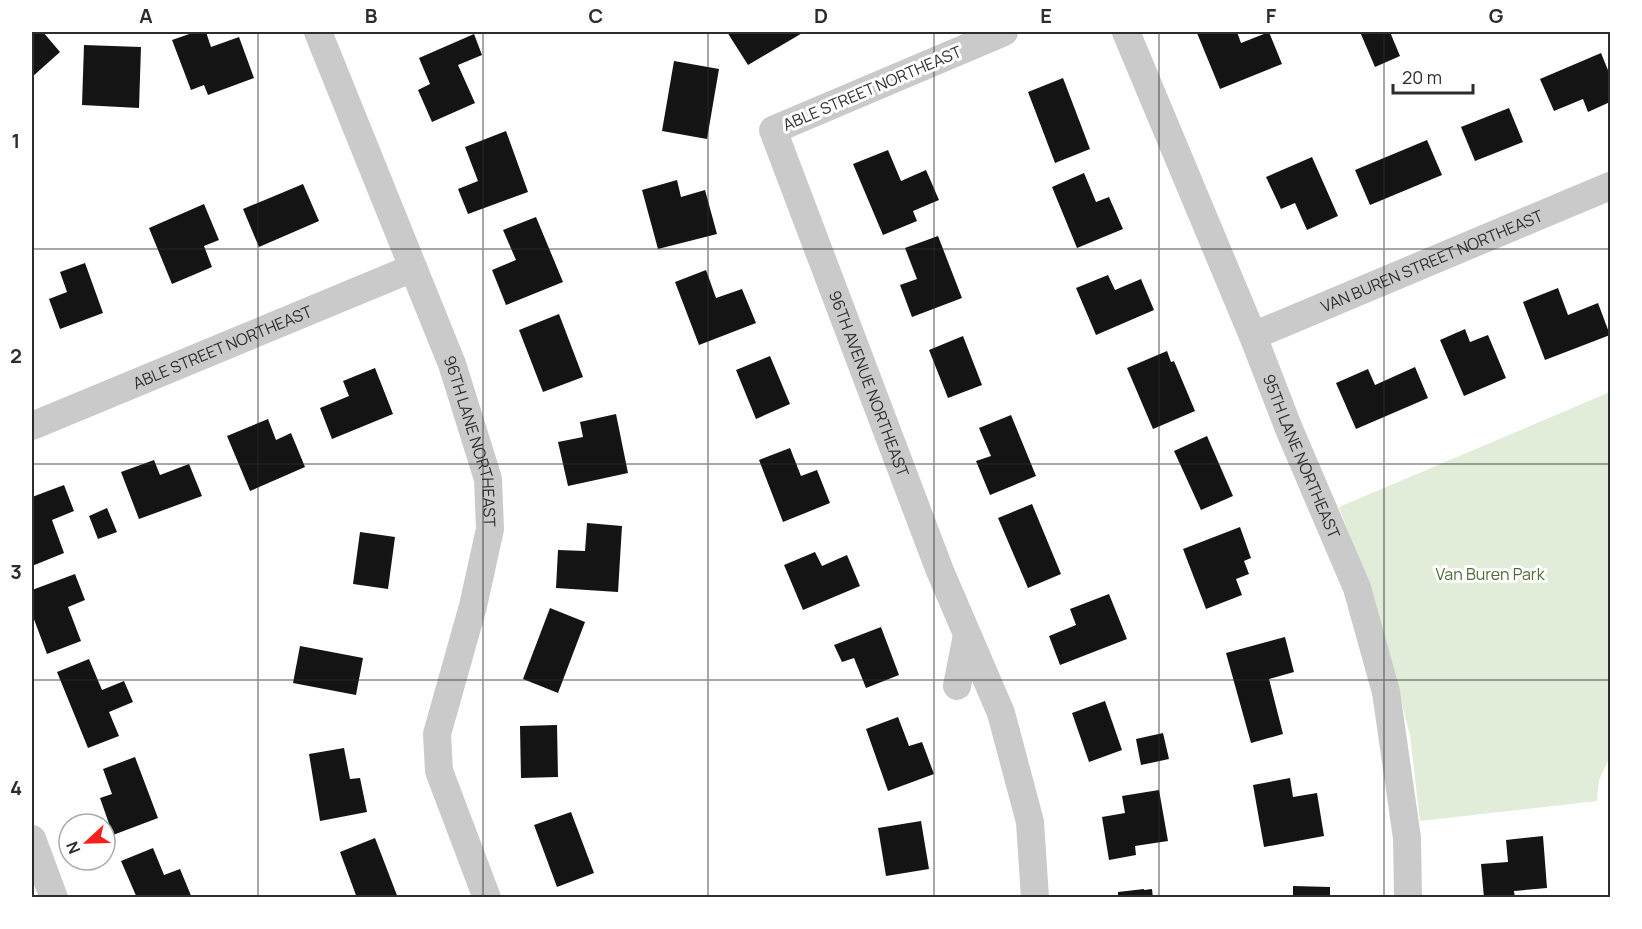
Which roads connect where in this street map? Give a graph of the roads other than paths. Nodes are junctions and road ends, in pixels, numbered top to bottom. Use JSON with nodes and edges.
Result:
{"nodes":[{"id":1,"x":318,"y":32,"type":"edge"},
{"id":2,"x":1004,"y":32,"type":"edge"},
{"id":3,"x":1126,"y":32,"type":"edge"},
{"id":4,"x":773,"y":130,"type":"joint"},
{"id":5,"x":1611,"y":186,"type":"edge"},
{"id":6,"x":413,"y":268,"type":"junction"},
{"id":7,"x":1253,"y":336,"type":"junction"},
{"id":8,"x":32,"y":426,"type":"edge"},
{"id":9,"x":967,"y":635,"type":"junction"},
{"id":10,"x":957,"y":686,"type":"dead end"},
{"id":11,"x":32,"y":839,"type":"edge"},
{"id":12,"x":54,"y":897,"type":"edge"},
{"id":13,"x":487,"y":897,"type":"edge"},
{"id":14,"x":1035,"y":897,"type":"edge"},
{"id":15,"x":1408,"y":897,"type":"edge"}],
"edges":[{"from":1,"to":6,"type":"street","name":"96TH LANE NORTHEAST"},
{"from":2,"to":4,"type":"street","name":"ABLE STREET NORTHEAST"},
{"from":3,"to":7,"type":"street","name":"95TH LANE NORTHEAST"},
{"from":4,"to":9,"type":"street","name":"96TH AVENUE NORTHEAST"},
{"from":5,"to":7,"type":"street","name":"VAN BUREN STREET NORTHEAST"},
{"from":6,"to":8,"type":"street","name":"ABLE STREET NORTHEAST"},
{"from":6,"to":13,"type":"street","name":"96TH LANE NORTHEAST"},
{"from":7,"to":15,"type":"street","name":"95TH LANE NORTHEAST"},
{"from":9,"to":10,"type":"street"},
{"from":9,"to":14,"type":"street","name":"96TH AVENUE NORTHEAST"},
{"from":11,"to":12,"type":"street"}]}
